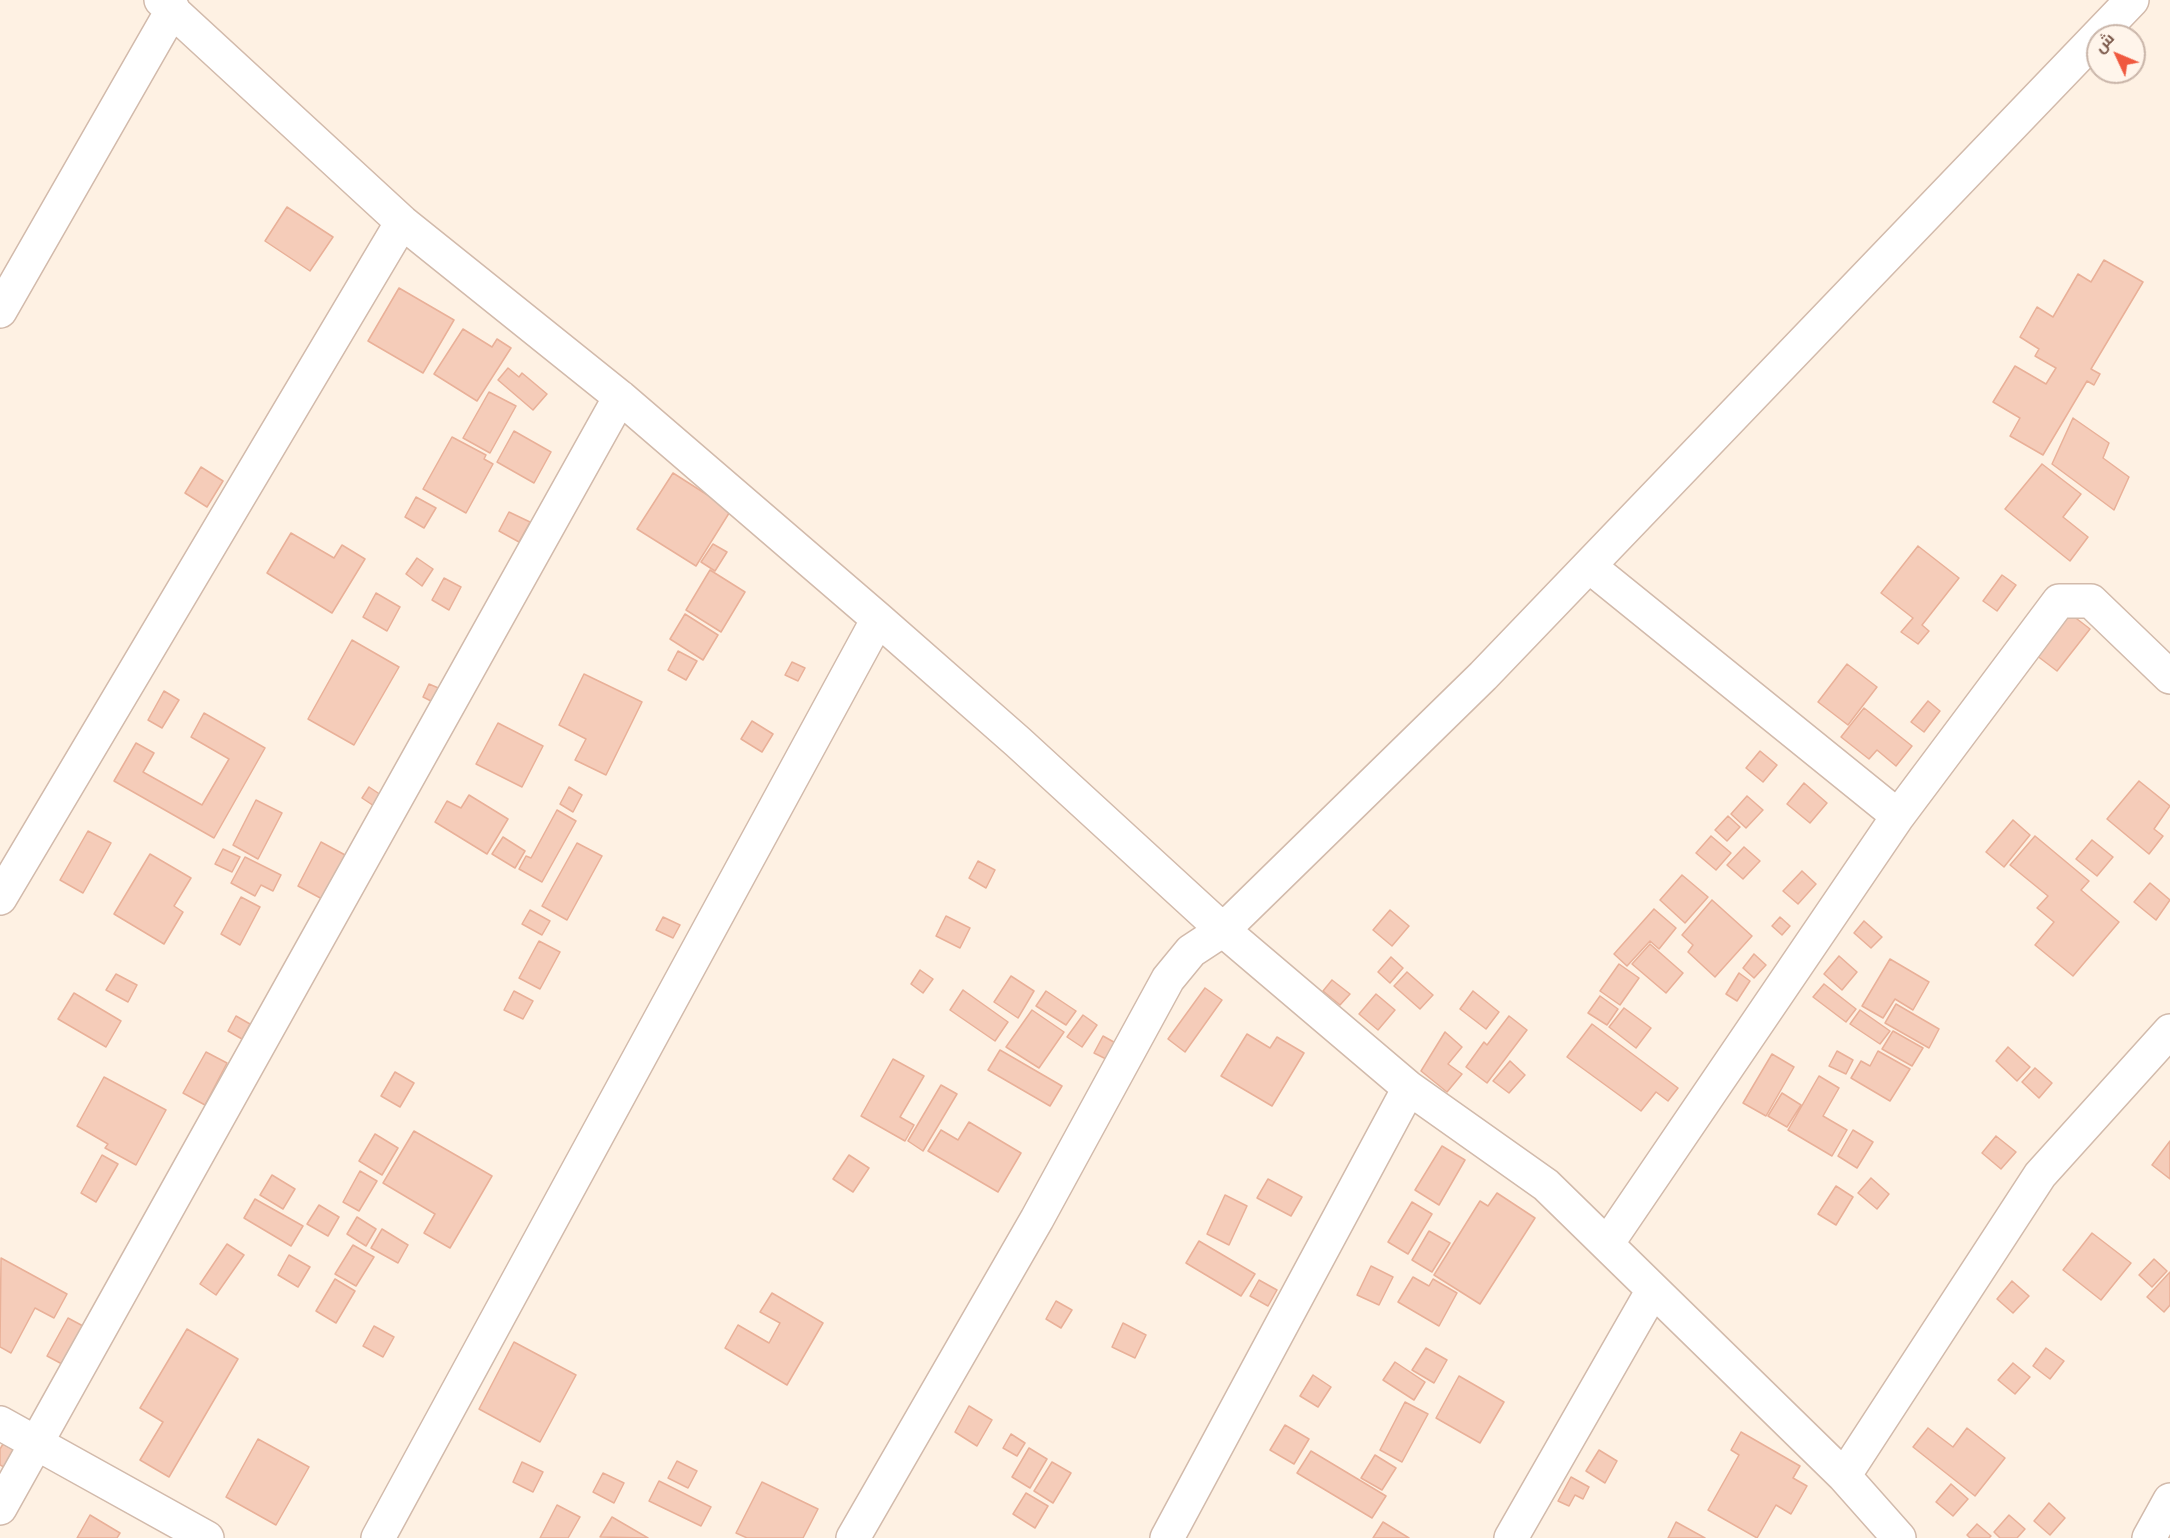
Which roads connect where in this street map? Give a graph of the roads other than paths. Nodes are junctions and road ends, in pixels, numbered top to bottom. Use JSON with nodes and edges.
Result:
{"nodes":[{"id":1,"x":2132,"y":0,"type":"edge"},
{"id":2,"x":167,"y":4,"type":"edge"},
{"id":3,"x":402,"y":222,"type":"junction"},
{"id":4,"x":0,"y":311,"type":"edge"},
{"id":5,"x":620,"y":397,"type":"junction"},
{"id":6,"x":1590,"y":566,"type":"junction"},
{"id":7,"x":878,"y":619,"type":"junction"},
{"id":8,"x":2170,"y":677,"type":"edge"},
{"id":9,"x":1898,"y":816,"type":"junction"},
{"id":10,"x":0,"y":898,"type":"edge"},
{"id":11,"x":1223,"y":930,"type":"junction"},
{"id":12,"x":2170,"y":1031,"type":"edge"},
{"id":13,"x":1409,"y":1088,"type":"junction"},
{"id":14,"x":1606,"y":1244,"type":"junction"},
{"id":15,"x":1653,"y":1290,"type":"junction"},
{"id":16,"x":0,"y":1423,"type":"edge"},
{"id":17,"x":36,"y":1442,"type":"junction"},
{"id":18,"x":1844,"y":1476,"type":"junction"},
{"id":19,"x":2170,"y":1500,"type":"edge"},
{"id":20,"x":0,"y":1508,"type":"edge"},
{"id":21,"x":1885,"y":1532,"type":"edge"},
{"id":22,"x":207,"y":1538,"type":"edge"},
{"id":23,"x":378,"y":1538,"type":"edge"},
{"id":24,"x":853,"y":1538,"type":"edge"},
{"id":25,"x":1167,"y":1538,"type":"edge"},
{"id":26,"x":1511,"y":1538,"type":"edge"},
{"id":27,"x":2149,"y":1538,"type":"edge"}],
"edges":[{"from":1,"to":6,"type":"street"},
{"from":2,"to":3,"type":"street"},
{"from":2,"to":4,"type":"street"},
{"from":3,"to":5,"type":"street"},
{"from":3,"to":10,"type":"street"},
{"from":5,"to":7,"type":"street"},
{"from":5,"to":17,"type":"street"},
{"from":6,"to":9,"type":"street"},
{"from":6,"to":11,"type":"street"},
{"from":7,"to":11,"type":"street"},
{"from":7,"to":23,"type":"street"},
{"from":8,"to":9,"type":"street"},
{"from":9,"to":14,"type":"street"},
{"from":11,"to":13,"type":"street"},
{"from":11,"to":24,"type":"street"},
{"from":12,"to":18,"type":"street"},
{"from":13,"to":14,"type":"street"},
{"from":13,"to":25,"type":"street"},
{"from":14,"to":15,"type":"street"},
{"from":15,"to":18,"type":"street"},
{"from":15,"to":26,"type":"street"},
{"from":16,"to":17,"type":"street"},
{"from":17,"to":20,"type":"street"},
{"from":17,"to":22,"type":"street"},
{"from":18,"to":21,"type":"street"},
{"from":19,"to":27,"type":"street"}]}
